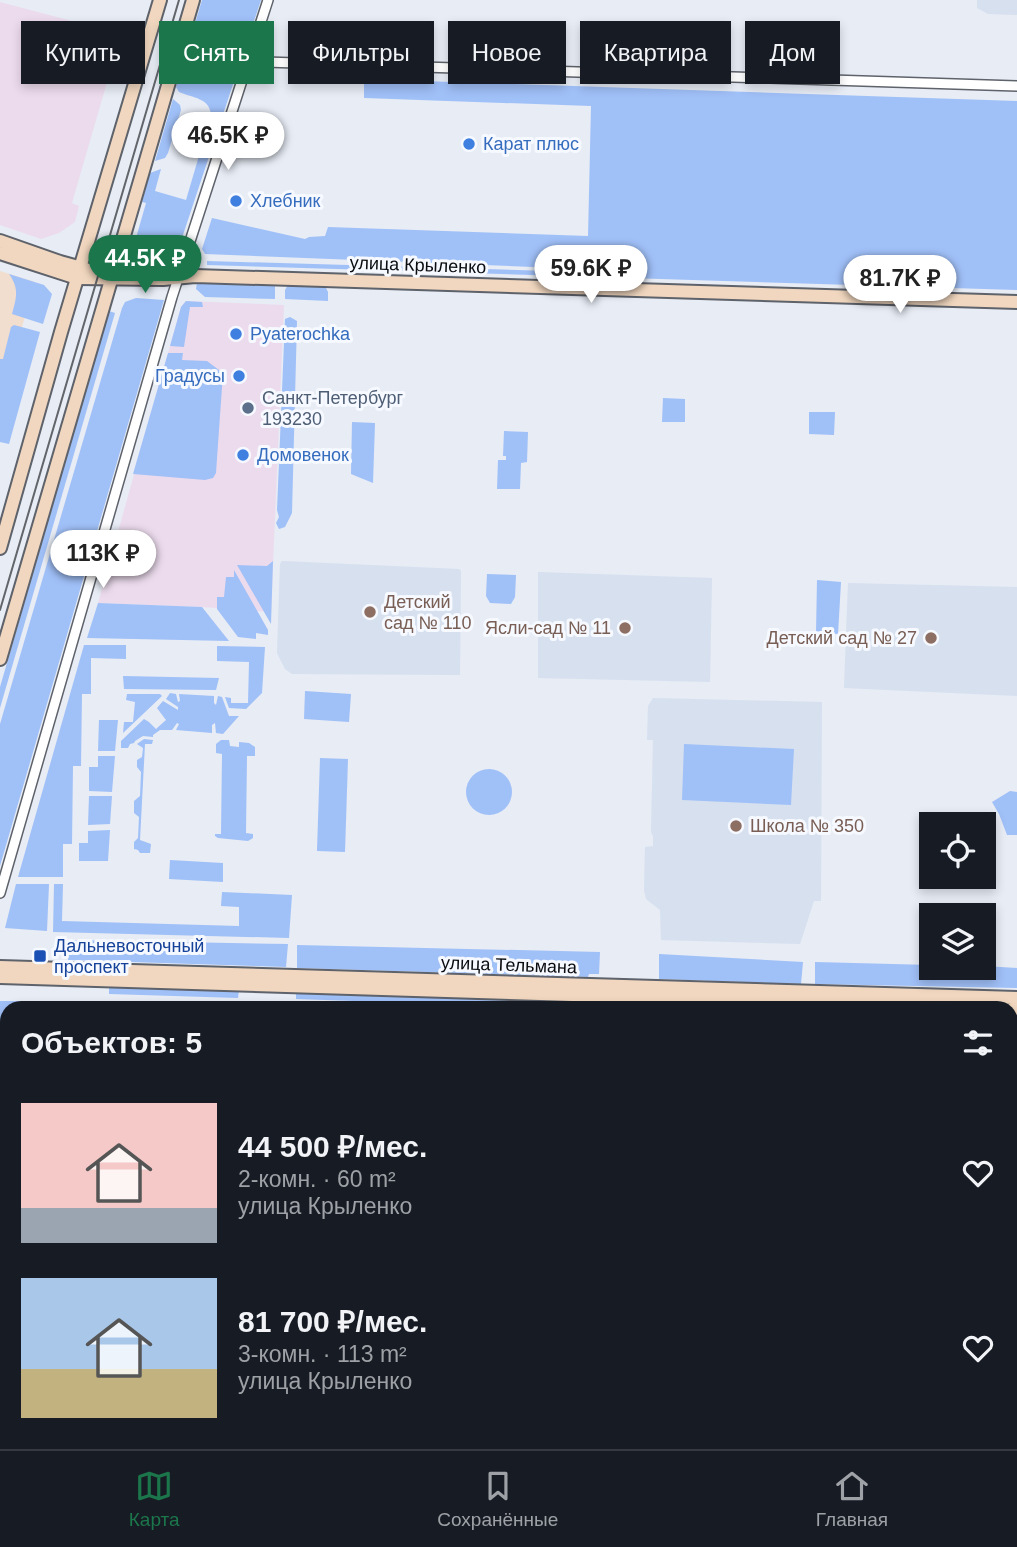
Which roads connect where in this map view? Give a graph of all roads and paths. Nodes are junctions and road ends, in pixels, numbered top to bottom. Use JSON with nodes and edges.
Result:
{"nodes":[{"id":1,"x":160,"y":0,"type":"edge"},
{"id":2,"x":193,"y":0,"type":"edge"},
{"id":3,"x":268,"y":0,"type":"edge"},
{"id":4,"x":261,"y":21,"type":"edge"},
{"id":5,"x":274,"y":62,"type":"edge"},
{"id":6,"x":241,"y":84,"type":"edge"},
{"id":7,"x":1017,"y":86,"type":"edge"},
{"id":8,"x":0,"y":241,"type":"edge"},
{"id":9,"x":0,"y":253,"type":"edge"},
{"id":10,"x":79,"y":273,"type":"junction"},
{"id":11,"x":112,"y":277,"type":"junction"},
{"id":12,"x":178,"y":277,"type":"junction"},
{"id":13,"x":1017,"y":302,"type":"edge"},
{"id":14,"x":0,"y":548,"type":"edge"},
{"id":15,"x":0,"y":659,"type":"edge"},
{"id":16,"x":0,"y":893,"type":"edge"},
{"id":17,"x":0,"y":967,"type":"edge"},
{"id":18,"x":0,"y":977,"type":"edge"},
{"id":19,"x":720,"y":999,"type":"edge"},
{"id":20,"x":1017,"y":999,"type":"edge"},
{"id":21,"x":778,"y":1001,"type":"edge"}],
"edges":[{"from":1,"to":10,"type":"street"},
{"from":2,"to":11,"type":"street"},
{"from":3,"to":4,"type":"street"},
{"from":5,"to":7,"type":"street"},
{"from":6,"to":12,"type":"street"},
{"from":8,"to":10,"type":"street","name":"улица Крыленко"},
{"from":9,"to":10,"type":"street","name":"улица Крыленко"},
{"from":10,"to":11,"type":"street","name":"улица Крыленко"},
{"from":10,"to":14,"type":"street"},
{"from":11,"to":12,"type":"street","name":"улица Крыленко"},
{"from":11,"to":15,"type":"street"},
{"from":12,"to":13,"type":"street","name":"улица Крыленко"},
{"from":12,"to":16,"type":"street"},
{"from":17,"to":19,"type":"street","name":"улица Тельмана"},
{"from":18,"to":19,"type":"street","name":"улица Тельмана"},
{"from":19,"to":20,"type":"street","name":"улица Тельмана"},
{"from":19,"to":21,"type":"street","name":"улица Тельмана"}]}
